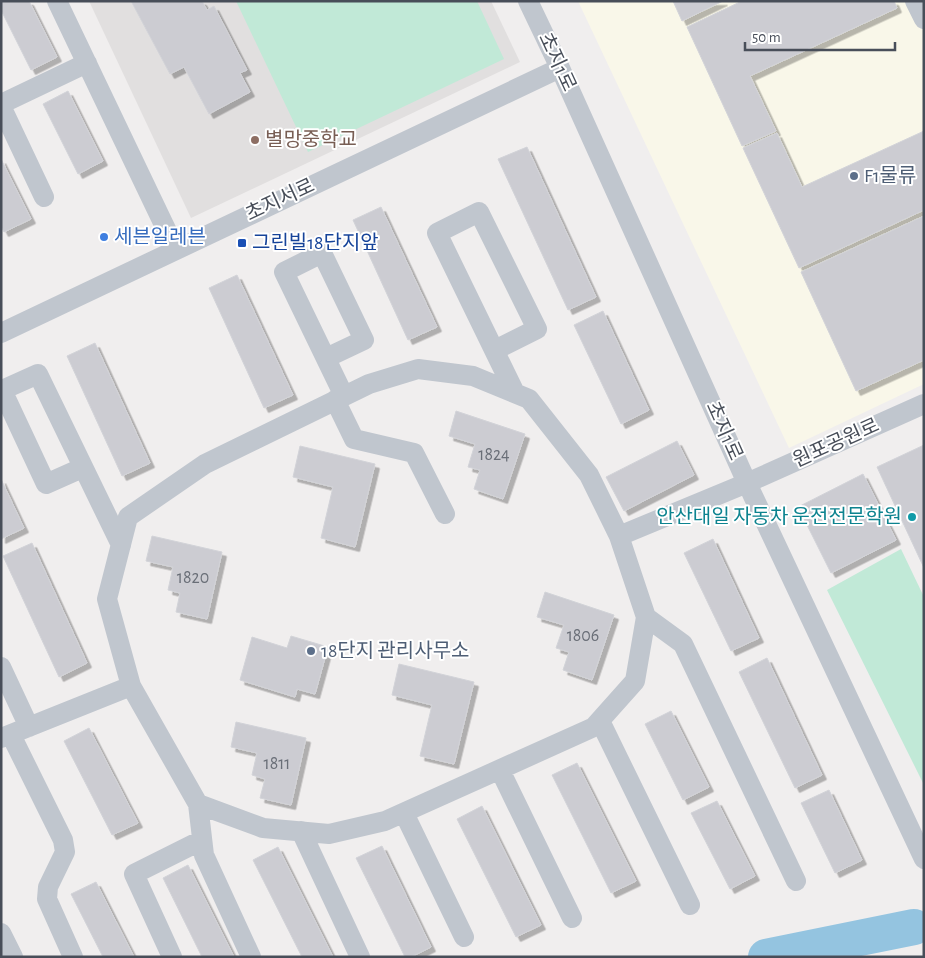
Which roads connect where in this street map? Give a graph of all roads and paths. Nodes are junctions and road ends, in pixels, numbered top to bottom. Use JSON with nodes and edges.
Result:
{"nodes":[{"id":1,"x":58,"y":1,"type":"edge"},
{"id":2,"x":528,"y":1,"type":"edge"},
{"id":3,"x":915,"y":1,"type":"edge"},
{"id":4,"x":924,"y":19,"type":"edge"},
{"id":5,"x":87,"y":63,"type":"junction"},
{"id":6,"x":560,"y":68,"type":"junction"},
{"id":7,"x":1,"y":105,"type":"edge"},
{"id":8,"x":44,"y":197,"type":"dead end"},
{"id":9,"x":176,"y":250,"type":"junction"},
{"id":10,"x":1,"y":333,"type":"edge"},
{"id":11,"x":495,"y":350,"type":"junction"},
{"id":12,"x":326,"y":358,"type":"junction"},
{"id":13,"x":515,"y":393,"type":"junction"},
{"id":14,"x":340,"y":398,"type":"junction"},
{"id":15,"x":924,"y":404,"type":"edge"},
{"id":16,"x":82,"y":468,"type":"junction"},
{"id":17,"x":748,"y":483,"type":"junction"},
{"id":18,"x":445,"y":514,"type":"dead end"},
{"id":19,"x":619,"y":536,"type":"junction"},
{"id":20,"x":121,"y":545,"type":"junction"},
{"id":21,"x":646,"y":617,"type":"junction"},
{"id":22,"x":1,"y":667,"type":"edge"},
{"id":23,"x":131,"y":686,"type":"junction"},
{"id":24,"x":600,"y":721,"type":"junction"},
{"id":25,"x":14,"y":733,"type":"edge"},
{"id":26,"x":500,"y":770,"type":"junction"},
{"id":27,"x":198,"y":804,"type":"junction"},
{"id":28,"x":404,"y":812,"type":"junction"},
{"id":29,"x":301,"y":831,"type":"junction"},
{"id":30,"x":202,"y":840,"type":"junction"},
{"id":31,"x":924,"y":859,"type":"edge"},
{"id":32,"x":796,"y":882,"type":"dead end"},
{"id":33,"x":690,"y":905,"type":"dead end"},
{"id":34,"x":572,"y":918,"type":"dead end"},
{"id":35,"x":1,"y":933,"type":"edge"},
{"id":36,"x":464,"y":937,"type":"dead end"},
{"id":37,"x":13,"y":957,"type":"edge"},
{"id":38,"x":73,"y":957,"type":"edge"},
{"id":39,"x":172,"y":957,"type":"edge"},
{"id":40,"x":252,"y":957,"type":"edge"},
{"id":41,"x":360,"y":957,"type":"edge"}],
"edges":[{"from":1,"to":5,"type":"street"},
{"from":2,"to":6,"type":"street","name":"초지1로"},
{"from":3,"to":4,"type":"street"},
{"from":5,"to":7,"type":"street"},
{"from":5,"to":9,"type":"street"},
{"from":6,"to":9,"type":"street","name":"초지서로"},
{"from":6,"to":17,"type":"street","name":"초지1로"},
{"from":7,"to":8,"type":"street"},
{"from":9,"to":10,"type":"street","name":"초지서로"},
{"from":11,"to":11,"type":"street"},
{"from":11,"to":13,"type":"street"},
{"from":12,"to":12,"type":"street"},
{"from":12,"to":14,"type":"street"},
{"from":13,"to":14,"type":"street"},
{"from":13,"to":19,"type":"street"},
{"from":14,"to":18,"type":"street"},
{"from":14,"to":20,"type":"street"},
{"from":15,"to":17,"type":"street","name":"원포공원로"},
{"from":16,"to":16,"type":"street"},
{"from":16,"to":20,"type":"street"},
{"from":17,"to":19,"type":"street","name":"원포공원로"},
{"from":17,"to":31,"type":"street","name":"초지1로"},
{"from":19,"to":21,"type":"street"},
{"from":20,"to":23,"type":"street"},
{"from":21,"to":24,"type":"street"},
{"from":21,"to":32,"type":"street"},
{"from":22,"to":25,"type":"street"},
{"from":23,"to":25,"type":"street"},
{"from":23,"to":27,"type":"street"},
{"from":24,"to":26,"type":"street"},
{"from":24,"to":33,"type":"street"},
{"from":25,"to":38,"type":"street"},
{"from":26,"to":28,"type":"street"},
{"from":26,"to":34,"type":"street"},
{"from":27,"to":29,"type":"street"},
{"from":27,"to":30,"type":"street"},
{"from":28,"to":29,"type":"street"},
{"from":28,"to":36,"type":"street"},
{"from":29,"to":41,"type":"street"},
{"from":30,"to":39,"type":"street"},
{"from":30,"to":40,"type":"street"},
{"from":35,"to":37,"type":"street"}]}
